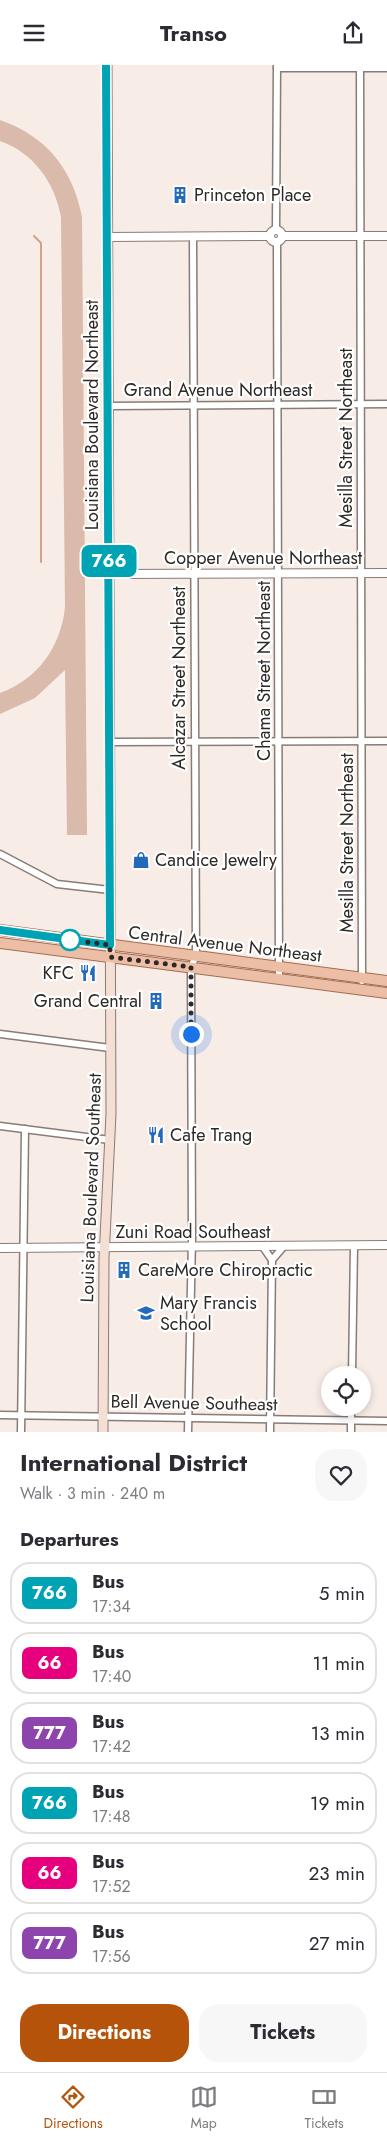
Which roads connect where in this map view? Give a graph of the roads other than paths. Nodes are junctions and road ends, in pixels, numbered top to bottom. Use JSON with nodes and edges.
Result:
{"nodes":[{"id":1,"x":106,"y":65,"type":"edge"},
{"id":2,"x":277,"y":66,"type":"edge"},
{"id":3,"x":360,"y":67,"type":"edge"},
{"id":4,"x":387,"y":68,"type":"edge"},
{"id":5,"x":276,"y":230,"type":"junction"},
{"id":6,"x":270,"y":236,"type":"junction"},
{"id":7,"x":283,"y":236,"type":"junction"},
{"id":8,"x":361,"y":236,"type":"junction"},
{"id":9,"x":387,"y":236,"type":"edge"},
{"id":10,"x":107,"y":237,"type":"junction"},
{"id":11,"x":193,"y":237,"type":"junction"},
{"id":12,"x":277,"y":243,"type":"junction"},
{"id":13,"x":362,"y":404,"type":"junction"},
{"id":14,"x":387,"y":404,"type":"edge"},
{"id":15,"x":108,"y":405,"type":"junction"},
{"id":16,"x":193,"y":405,"type":"junction"},
{"id":17,"x":277,"y":405,"type":"junction"},
{"id":18,"x":193,"y":573,"type":"junction"},
{"id":19,"x":279,"y":573,"type":"junction"},
{"id":20,"x":362,"y":573,"type":"junction"},
{"id":21,"x":387,"y":573,"type":"edge"},
{"id":22,"x":109,"y":574,"type":"junction"},
{"id":23,"x":362,"y":741,"type":"junction"},
{"id":24,"x":387,"y":741,"type":"edge"},
{"id":25,"x":109,"y":742,"type":"junction"},
{"id":26,"x":195,"y":742,"type":"junction"},
{"id":27,"x":280,"y":742,"type":"junction"},
{"id":28,"x":0,"y":854,"type":"edge"},
{"id":29,"x":110,"y":890,"type":"junction"},
{"id":30,"x":0,"y":930,"type":"edge"},
{"id":31,"x":0,"y":943,"type":"edge"},
{"id":32,"x":110,"y":945,"type":"junction"},
{"id":33,"x":196,"y":955,"type":"junction"},
{"id":34,"x":110,"y":957,"type":"junction"},
{"id":35,"x":191,"y":967,"type":"junction"},
{"id":36,"x":280,"y":967,"type":"junction"},
{"id":37,"x":362,"y":978,"type":"junction"},
{"id":38,"x":279,"y":979,"type":"junction"},
{"id":39,"x":387,"y":981,"type":"edge"},
{"id":40,"x":362,"y":990,"type":"junction"},
{"id":41,"x":387,"y":993,"type":"edge"},
{"id":42,"x":0,"y":1034,"type":"edge"},
{"id":43,"x":110,"y":1048,"type":"junction"},
{"id":44,"x":0,"y":1126,"type":"edge"},
{"id":45,"x":25,"y":1129,"type":"junction"},
{"id":46,"x":110,"y":1140,"type":"junction"},
{"id":47,"x":387,"y":1245,"type":"edge"},
{"id":48,"x":354,"y":1246,"type":"junction"},
{"id":49,"x":106,"y":1247,"type":"junction"},
{"id":50,"x":191,"y":1247,"type":"junction"},
{"id":51,"x":263,"y":1247,"type":"junction"},
{"id":52,"x":284,"y":1247,"type":"junction"},
{"id":53,"x":0,"y":1248,"type":"edge"},
{"id":54,"x":23,"y":1248,"type":"junction"},
{"id":55,"x":272,"y":1261,"type":"junction"},
{"id":56,"x":352,"y":1366,"type":"edge"},
{"id":57,"x":0,"y":1415,"type":"edge"},
{"id":58,"x":21,"y":1415,"type":"junction"},
{"id":59,"x":351,"y":1416,"type":"edge"},
{"id":60,"x":103,"y":1417,"type":"junction"},
{"id":61,"x":188,"y":1418,"type":"junction"},
{"id":62,"x":270,"y":1419,"type":"junction"},
{"id":63,"x":351,"y":1421,"type":"junction"},
{"id":64,"x":387,"y":1421,"type":"edge"},
{"id":65,"x":21,"y":1432,"type":"edge"},
{"id":66,"x":103,"y":1432,"type":"edge"},
{"id":67,"x":188,"y":1432,"type":"edge"},
{"id":68,"x":270,"y":1432,"type":"edge"},
{"id":69,"x":351,"y":1432,"type":"edge"}],
"edges":[{"from":1,"to":10,"type":"main road","name":"Louisiana Boulevard Northeast"},
{"from":2,"to":3,"type":"street"},
{"from":2,"to":5,"type":"street"},
{"from":3,"to":4,"type":"street"},
{"from":3,"to":8,"type":"street","name":"Mesilla Street Northeast"},
{"from":5,"to":6,"type":"street"},
{"from":5,"to":7,"type":"street"},
{"from":6,"to":11,"type":"street"},
{"from":6,"to":12,"type":"street"},
{"from":7,"to":8,"type":"street"},
{"from":7,"to":12,"type":"street"},
{"from":8,"to":9,"type":"street"},
{"from":8,"to":13,"type":"street","name":"Mesilla Street Northeast"},
{"from":10,"to":11,"type":"street"},
{"from":10,"to":15,"type":"main road","name":"Louisiana Boulevard Northeast"},
{"from":11,"to":16,"type":"street","name":"Alcazar Street Northeast"},
{"from":12,"to":17,"type":"street","name":"Chama Street Northeast"},
{"from":13,"to":14,"type":"street","name":"Grand Avenue Northeast"},
{"from":13,"to":17,"type":"street","name":"Grand Avenue Northeast"},
{"from":13,"to":20,"type":"street","name":"Mesilla Street Northeast"},
{"from":15,"to":16,"type":"street","name":"Grand Avenue Northeast"},
{"from":15,"to":22,"type":"main road","name":"Louisiana Boulevard Northeast"},
{"from":16,"to":17,"type":"street","name":"Grand Avenue Northeast"},
{"from":16,"to":18,"type":"street","name":"Alcazar Street Northeast"},
{"from":17,"to":19,"type":"street","name":"Chama Street Northeast"},
{"from":18,"to":19,"type":"street","name":"Copper Avenue Northeast"},
{"from":18,"to":22,"type":"street","name":"Copper Avenue Northeast"},
{"from":18,"to":26,"type":"street","name":"Alcazar Street Northeast"},
{"from":19,"to":20,"type":"street","name":"Copper Avenue Northeast"},
{"from":19,"to":27,"type":"street","name":"Chama Street Northeast"},
{"from":20,"to":21,"type":"street","name":"Copper Avenue Northeast"},
{"from":20,"to":23,"type":"street","name":"Mesilla Street Northeast"},
{"from":22,"to":25,"type":"main road","name":"Louisiana Boulevard Northeast"},
{"from":23,"to":24,"type":"street"},
{"from":23,"to":27,"type":"street"},
{"from":23,"to":37,"type":"street","name":"Mesilla Street Northeast"},
{"from":25,"to":26,"type":"street"},
{"from":25,"to":29,"type":"main road","name":"Louisiana Boulevard Northeast"},
{"from":26,"to":27,"type":"street"},
{"from":26,"to":33,"type":"street","name":"Alcazar Street Northeast"},
{"from":27,"to":36,"type":"street","name":"Chama Street Northeast"},
{"from":28,"to":29,"type":"street"},
{"from":29,"to":32,"type":"main road","name":"Louisiana Boulevard Northeast"},
{"from":30,"to":32,"type":"main road","name":"Central Avenue Northeast"},
{"from":31,"to":34,"type":"main road"},
{"from":32,"to":33,"type":"main road","name":"Central Avenue Northeast"},
{"from":32,"to":34,"type":"main road","name":"Louisiana Boulevard Southeast"},
{"from":33,"to":35,"type":"street","name":"Alcazar Street Northeast"},
{"from":33,"to":36,"type":"main road","name":"Central Avenue Northeast"},
{"from":34,"to":35,"type":"main road"},
{"from":34,"to":43,"type":"main road","name":"Louisiana Boulevard Southeast"},
{"from":35,"to":38,"type":"main road"},
{"from":35,"to":50,"type":"street"},
{"from":36,"to":37,"type":"main road","name":"Central Avenue Northeast"},
{"from":36,"to":38,"type":"street","name":"Chama Street Northeast"},
{"from":37,"to":39,"type":"main road","name":"Central Avenue Northeast"},
{"from":37,"to":40,"type":"street","name":"Mesilla Street Northeast"},
{"from":38,"to":40,"type":"main road"},
{"from":40,"to":41,"type":"main road"},
{"from":42,"to":43,"type":"street"},
{"from":43,"to":46,"type":"main road","name":"Louisiana Boulevard Southeast"},
{"from":44,"to":45,"type":"street"},
{"from":45,"to":46,"type":"street"},
{"from":45,"to":54,"type":"street"},
{"from":46,"to":49,"type":"main road","name":"Louisiana Boulevard Southeast"},
{"from":47,"to":48,"type":"street","name":"Zuni Road Southeast"},
{"from":48,"to":52,"type":"street","name":"Zuni Road Southeast"},
{"from":48,"to":56,"type":"street"},
{"from":49,"to":50,"type":"street","name":"Zuni Road Southeast"},
{"from":49,"to":54,"type":"street","name":"Zuni Road Southeast"},
{"from":49,"to":60,"type":"main road","name":"Louisiana Boulevard Southeast"},
{"from":50,"to":51,"type":"street","name":"Zuni Road Southeast"},
{"from":50,"to":61,"type":"street"},
{"from":51,"to":52,"type":"street","name":"Zuni Road Southeast"},
{"from":51,"to":55,"type":"street"},
{"from":52,"to":55,"type":"street"},
{"from":53,"to":54,"type":"street","name":"Zuni Road Southeast"},
{"from":54,"to":58,"type":"street"},
{"from":55,"to":62,"type":"street"},
{"from":57,"to":58,"type":"street","name":"Bell Avenue Southeast"},
{"from":58,"to":60,"type":"street","name":"Bell Avenue Southeast"},
{"from":58,"to":65,"type":"street"},
{"from":59,"to":63,"type":"street"},
{"from":60,"to":61,"type":"street","name":"Bell Avenue Southeast"},
{"from":60,"to":66,"type":"main road","name":"Louisiana Boulevard Southeast"},
{"from":61,"to":62,"type":"street","name":"Bell Avenue Southeast"},
{"from":61,"to":67,"type":"street"},
{"from":62,"to":63,"type":"street","name":"Bell Avenue Southeast"},
{"from":62,"to":68,"type":"street"},
{"from":63,"to":64,"type":"street","name":"Bell Avenue Southeast"},
{"from":63,"to":69,"type":"street"}]}
